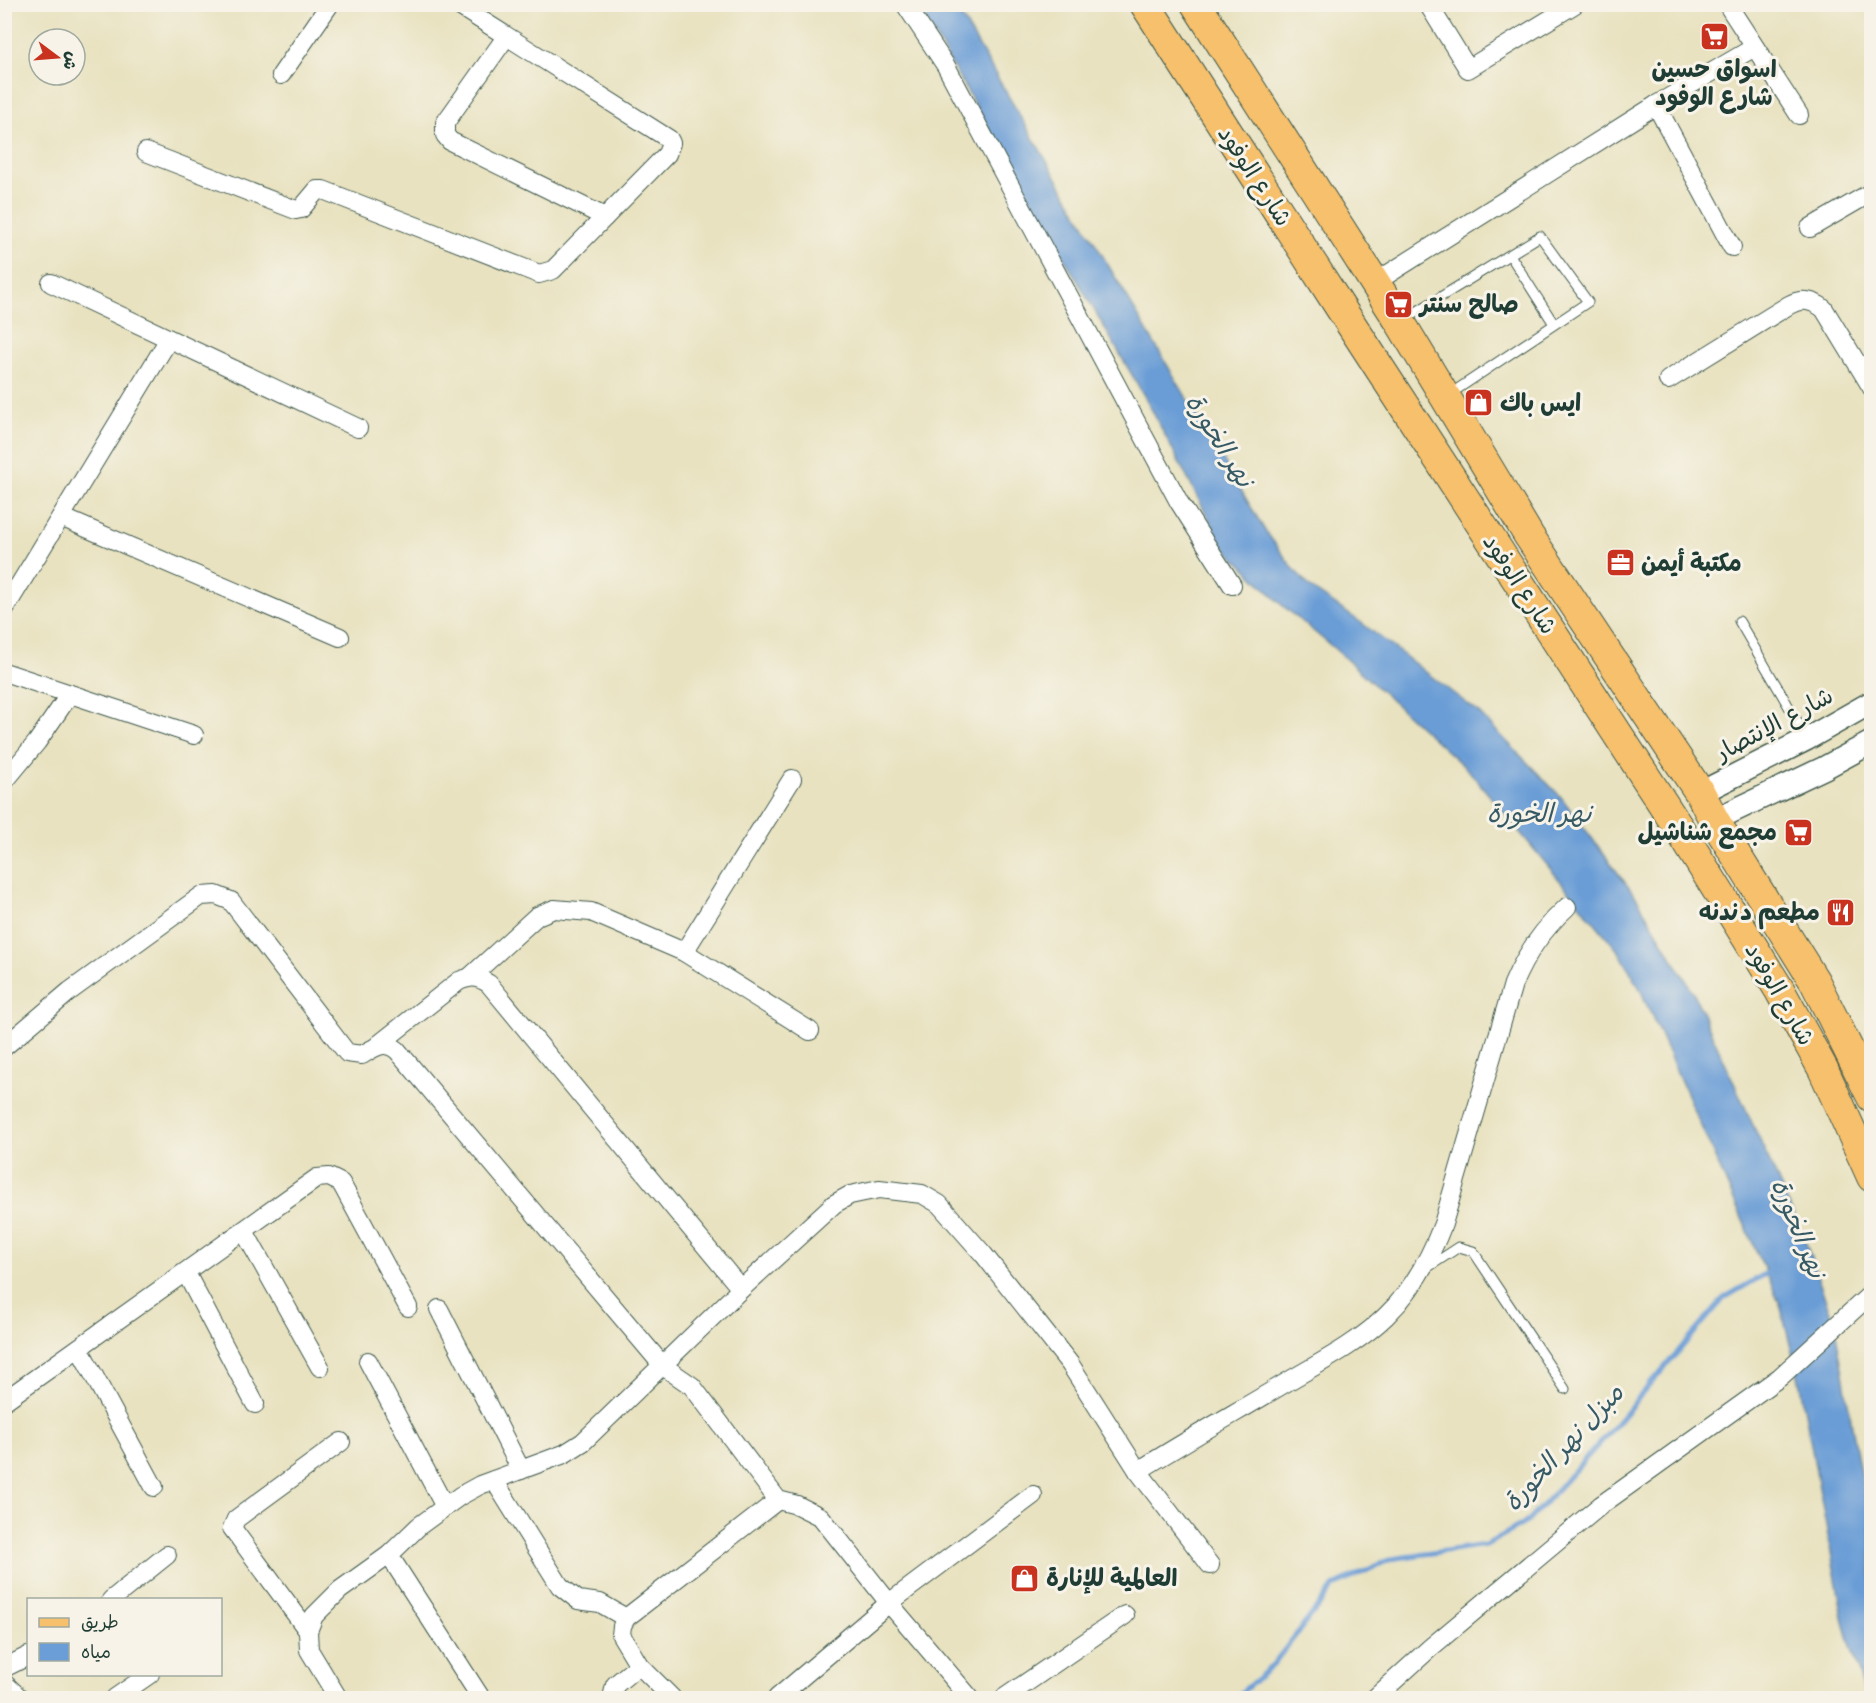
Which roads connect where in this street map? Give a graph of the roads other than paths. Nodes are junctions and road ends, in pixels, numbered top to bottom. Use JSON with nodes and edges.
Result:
{"nodes":[{"id":1,"x":330,"y":4,"type":"edge"},
{"id":2,"x":456,"y":4,"type":"edge"},
{"id":3,"x":904,"y":4,"type":"edge"},
{"id":4,"x":1146,"y":4,"type":"edge"},
{"id":5,"x":1196,"y":4,"type":"edge"},
{"id":6,"x":1428,"y":4,"type":"edge"},
{"id":7,"x":1575,"y":4,"type":"edge"},
{"id":8,"x":1727,"y":4,"type":"edge"},
{"id":9,"x":506,"y":37,"type":"junction"},
{"id":10,"x":1753,"y":48,"type":"junction"},
{"id":11,"x":281,"y":75,"type":"dead end"},
{"id":12,"x":1656,"y":105,"type":"junction"},
{"id":13,"x":1798,"y":115,"type":"dead end"},
{"id":14,"x":146,"y":152,"type":"dead end"},
{"id":15,"x":1872,"y":192,"type":"edge"},
{"id":16,"x":605,"y":217,"type":"junction"},
{"id":17,"x":1810,"y":228,"type":"dead end"},
{"id":18,"x":1732,"y":247,"type":"dead end"},
{"id":19,"x":1510,"y":255,"type":"junction"},
{"id":20,"x":51,"y":283,"type":"dead end"},
{"id":21,"x":1374,"y":283,"type":"junction"},
{"id":22,"x":1400,"y":322,"type":"junction"},
{"id":23,"x":1554,"y":324,"type":"junction"},
{"id":24,"x":169,"y":339,"type":"junction"},
{"id":25,"x":1668,"y":380,"type":"dead end"},
{"id":26,"x":1872,"y":388,"type":"edge"},
{"id":27,"x":1445,"y":397,"type":"junction"},
{"id":28,"x":358,"y":428,"type":"dead end"},
{"id":29,"x":61,"y":517,"type":"junction"},
{"id":30,"x":1232,"y":585,"type":"dead end"},
{"id":31,"x":4,"y":610,"type":"edge"},
{"id":32,"x":1739,"y":621,"type":"dead end"},
{"id":33,"x":340,"y":637,"type":"dead end"},
{"id":34,"x":4,"y":672,"type":"edge"},
{"id":35,"x":70,"y":694,"type":"junction"},
{"id":36,"x":1872,"y":702,"type":"edge"},
{"id":37,"x":194,"y":735,"type":"dead end"},
{"id":38,"x":1807,"y":740,"type":"junction"},
{"id":39,"x":1872,"y":742,"type":"edge"},
{"id":40,"x":1824,"y":768,"type":"junction"},
{"id":41,"x":792,"y":779,"type":"dead end"},
{"id":42,"x":4,"y":782,"type":"edge"},
{"id":43,"x":1701,"y":793,"type":"junction"},
{"id":44,"x":1714,"y":820,"type":"junction"},
{"id":45,"x":1567,"y":906,"type":"dead end"},
{"id":46,"x":684,"y":952,"type":"junction"},
{"id":47,"x":470,"y":977,"type":"junction"},
{"id":48,"x":810,"y":1031,"type":"dead end"},
{"id":49,"x":378,"y":1045,"type":"junction"},
{"id":50,"x":4,"y":1047,"type":"edge"},
{"id":51,"x":1872,"y":1097,"type":"edge"},
{"id":52,"x":1872,"y":1177,"type":"edge"},
{"id":53,"x":244,"y":1231,"type":"junction"},
{"id":54,"x":186,"y":1273,"type":"junction"},
{"id":55,"x":1420,"y":1273,"type":"junction"},
{"id":56,"x":741,"y":1288,"type":"junction"},
{"id":57,"x":1872,"y":1293,"type":"edge"},
{"id":58,"x":408,"y":1307,"type":"dead end"},
{"id":59,"x":439,"y":1310,"type":"dead end"},
{"id":60,"x":79,"y":1348,"type":"junction"},
{"id":61,"x":368,"y":1361,"type":"dead end"},
{"id":62,"x":663,"y":1366,"type":"junction"},
{"id":63,"x":320,"y":1367,"type":"dead end"},
{"id":64,"x":1565,"y":1389,"type":"dead end"},
{"id":65,"x":4,"y":1401,"type":"edge"},
{"id":66,"x":255,"y":1404,"type":"dead end"},
{"id":67,"x":341,"y":1442,"type":"dead end"},
{"id":68,"x":521,"y":1470,"type":"junction"},
{"id":69,"x":1138,"y":1471,"type":"junction"},
{"id":70,"x":494,"y":1480,"type":"junction"},
{"id":71,"x":154,"y":1487,"type":"dead end"},
{"id":72,"x":1033,"y":1495,"type":"dead end"},
{"id":73,"x":778,"y":1500,"type":"junction"},
{"id":74,"x":444,"y":1507,"type":"junction"},
{"id":75,"x":167,"y":1555,"type":"dead end"},
{"id":76,"x":389,"y":1555,"type":"junction"},
{"id":77,"x":1210,"y":1565,"type":"dead end"},
{"id":78,"x":112,"y":1598,"type":"edge"},
{"id":79,"x":889,"y":1603,"type":"junction"},
{"id":80,"x":1125,"y":1615,"type":"dead end"},
{"id":81,"x":626,"y":1618,"type":"junction"},
{"id":82,"x":308,"y":1631,"type":"junction"},
{"id":83,"x":27,"y":1656,"type":"edge"},
{"id":84,"x":639,"y":1665,"type":"junction"},
{"id":85,"x":4,"y":1668,"type":"edge"},
{"id":86,"x":147,"y":1676,"type":"edge"},
{"id":87,"x":4,"y":1683,"type":"edge"},
{"id":88,"x":20,"y":1698,"type":"edge"},
{"id":89,"x":115,"y":1698,"type":"edge"},
{"id":90,"x":338,"y":1698,"type":"edge"},
{"id":91,"x":481,"y":1698,"type":"edge"},
{"id":92,"x":612,"y":1698,"type":"edge"},
{"id":93,"x":672,"y":1698,"type":"edge"},
{"id":94,"x":777,"y":1698,"type":"edge"},
{"id":95,"x":970,"y":1698,"type":"edge"},
{"id":96,"x":1004,"y":1698,"type":"edge"},
{"id":97,"x":1375,"y":1698,"type":"edge"}],
"edges":[{"from":1,"to":11,"type":"street"},
{"from":2,"to":9,"type":"street"},
{"from":3,"to":30,"type":"street"},
{"from":4,"to":52,"type":"main road","name":"شارع الوفود"},
{"from":5,"to":21,"type":"main road","name":"شارع الوفود"},
{"from":6,"to":7,"type":"street"},
{"from":8,"to":10,"type":"street"},
{"from":9,"to":16,"type":"street"},
{"from":9,"to":16,"type":"street"},
{"from":10,"to":12,"type":"street"},
{"from":10,"to":13,"type":"street"},
{"from":12,"to":18,"type":"street"},
{"from":12,"to":21,"type":"street"},
{"from":14,"to":16,"type":"street"},
{"from":15,"to":17,"type":"street"},
{"from":19,"to":22,"type":"lane"},
{"from":19,"to":23,"type":"lane"},
{"from":19,"to":23,"type":"lane"},
{"from":20,"to":24,"type":"street"},
{"from":21,"to":22,"type":"main road","name":"شارع الوفود"},
{"from":22,"to":27,"type":"main road","name":"شارع الوفود"},
{"from":23,"to":27,"type":"lane"},
{"from":24,"to":28,"type":"street"},
{"from":24,"to":29,"type":"street"},
{"from":25,"to":26,"type":"street"},
{"from":27,"to":43,"type":"main road","name":"شارع الوفود"},
{"from":29,"to":31,"type":"street"},
{"from":29,"to":33,"type":"street"},
{"from":32,"to":38,"type":"lane"},
{"from":34,"to":35,"type":"street"},
{"from":35,"to":37,"type":"street"},
{"from":35,"to":42,"type":"street"},
{"from":36,"to":38,"type":"street","name":"شارع الإنتصار"},
{"from":38,"to":40,"type":"street"},
{"from":38,"to":43,"type":"street","name":"شارع الإنتصار"},
{"from":39,"to":40,"type":"street"},
{"from":40,"to":44,"type":"street"},
{"from":41,"to":46,"type":"street"},
{"from":43,"to":44,"type":"main road","name":"شارع الوفود"},
{"from":44,"to":51,"type":"main road","name":"شارع الوفود"},
{"from":45,"to":55,"type":"street"},
{"from":46,"to":47,"type":"street"},
{"from":46,"to":48,"type":"street"},
{"from":47,"to":49,"type":"street"},
{"from":47,"to":56,"type":"street"},
{"from":49,"to":50,"type":"street"},
{"from":49,"to":62,"type":"street"},
{"from":53,"to":54,"type":"street"},
{"from":53,"to":58,"type":"street"},
{"from":53,"to":63,"type":"street"},
{"from":54,"to":60,"type":"street"},
{"from":54,"to":66,"type":"street"},
{"from":55,"to":64,"type":"lane"},
{"from":55,"to":69,"type":"street"},
{"from":56,"to":62,"type":"street"},
{"from":56,"to":69,"type":"street"},
{"from":57,"to":97,"type":"street"},
{"from":59,"to":68,"type":"street"},
{"from":60,"to":65,"type":"street"},
{"from":60,"to":71,"type":"street"},
{"from":61,"to":74,"type":"street"},
{"from":62,"to":68,"type":"street"},
{"from":62,"to":73,"type":"street"},
{"from":67,"to":82,"type":"street"},
{"from":68,"to":70,"type":"street"},
{"from":69,"to":77,"type":"street"},
{"from":70,"to":74,"type":"street"},
{"from":70,"to":81,"type":"street"},
{"from":72,"to":79,"type":"street"},
{"from":73,"to":79,"type":"street"},
{"from":73,"to":81,"type":"street"},
{"from":74,"to":76,"type":"street"},
{"from":75,"to":78,"type":"street"},
{"from":76,"to":82,"type":"street"},
{"from":76,"to":91,"type":"street"},
{"from":79,"to":94,"type":"street"},
{"from":79,"to":95,"type":"street"},
{"from":80,"to":96,"type":"street"},
{"from":81,"to":84,"type":"street"},
{"from":82,"to":90,"type":"street"},
{"from":83,"to":85,"type":"street"},
{"from":84,"to":92,"type":"street"},
{"from":84,"to":93,"type":"street"},
{"from":86,"to":89,"type":"street"},
{"from":87,"to":88,"type":"street"}]}
